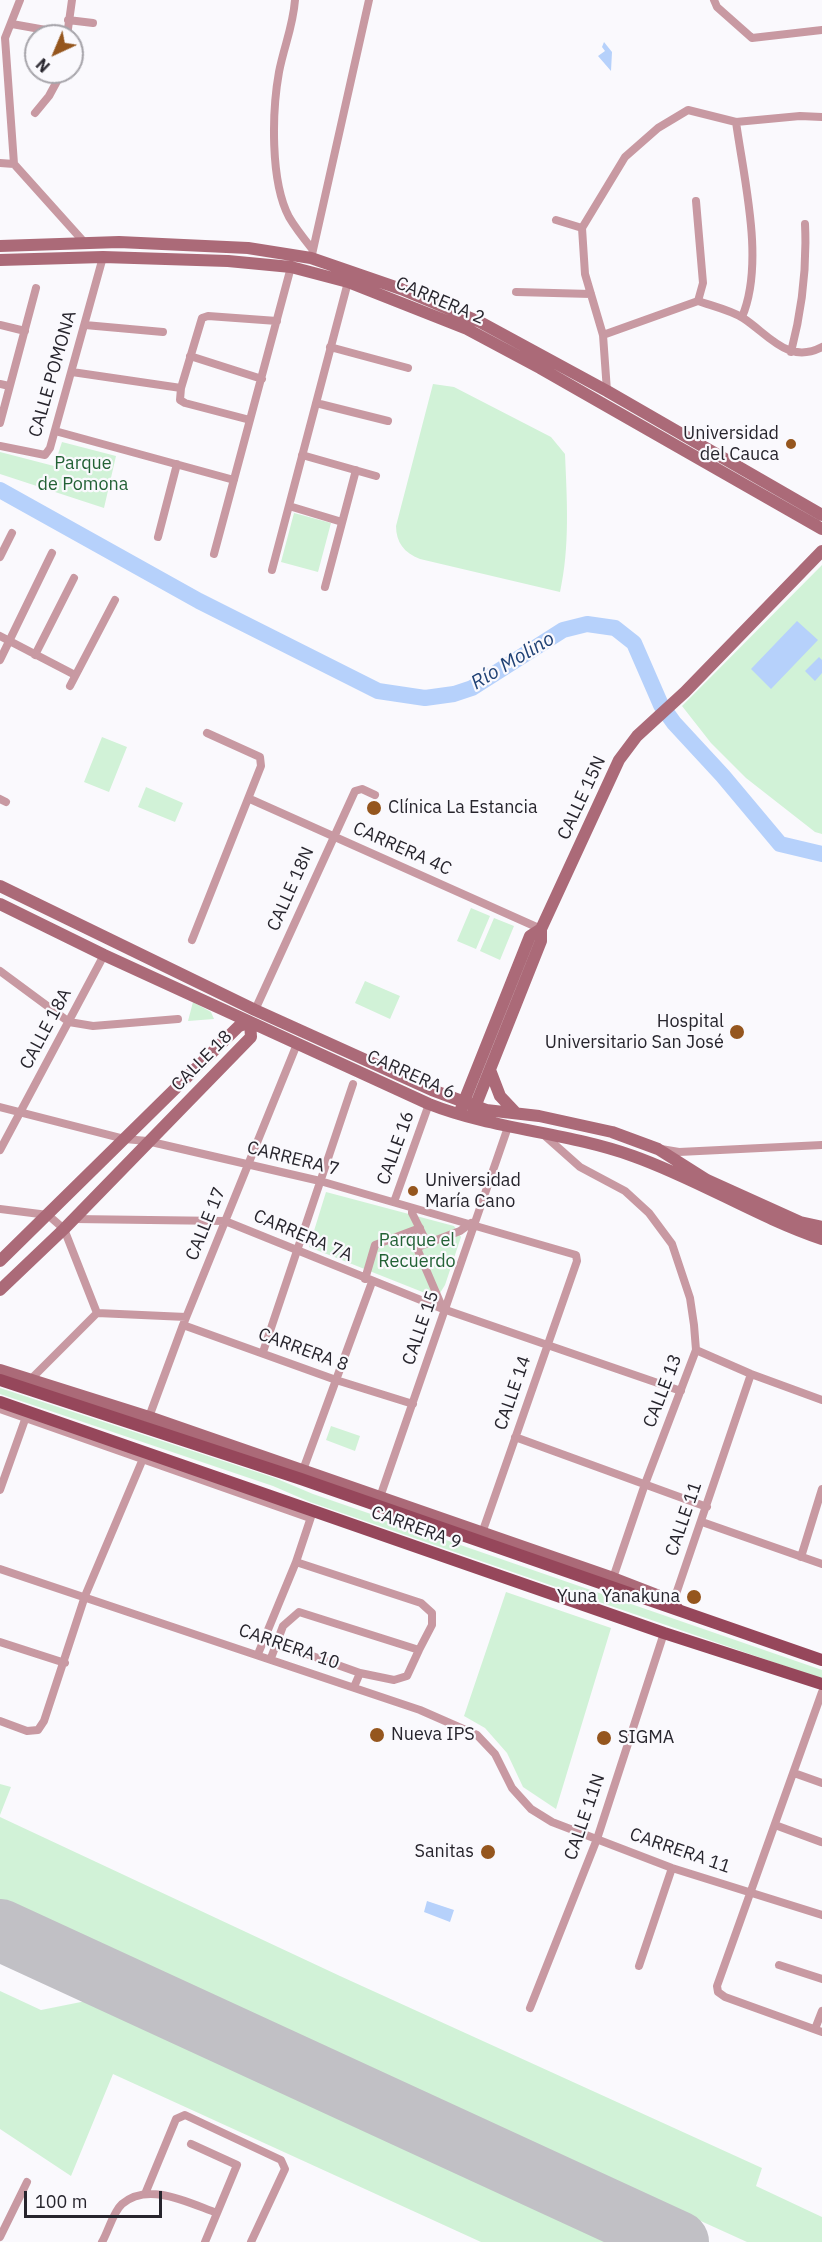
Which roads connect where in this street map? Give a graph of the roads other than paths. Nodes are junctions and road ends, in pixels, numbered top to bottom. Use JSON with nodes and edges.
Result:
{"nodes":[{"id":1,"x":20,"y":0,"type":"edge"},
{"id":2,"x":72,"y":0,"type":"edge"},
{"id":3,"x":295,"y":0,"type":"edge"},
{"id":4,"x":369,"y":0,"type":"edge"},
{"id":5,"x":714,"y":0,"type":"edge"},
{"id":6,"x":68,"y":20,"type":"junction"},
{"id":7,"x":93,"y":23,"type":"dead end"},
{"id":8,"x":12,"y":24,"type":"junction"},
{"id":9,"x":68,"y":24,"type":"edge"},
{"id":10,"x":24,"y":26,"type":"edge"},
{"id":11,"x":822,"y":30,"type":"edge"},
{"id":12,"x":56,"y":84,"type":"edge"},
{"id":13,"x":35,"y":113,"type":"dead end"},
{"id":14,"x":822,"y":117,"type":"edge"},
{"id":15,"x":736,"y":122,"type":"junction"},
{"id":16,"x":0,"y":163,"type":"edge"},
{"id":17,"x":14,"y":164,"type":"junction"},
{"id":18,"x":696,"y":201,"type":"dead end"},
{"id":19,"x":556,"y":220,"type":"dead end"},
{"id":20,"x":805,"y":224,"type":"dead end"},
{"id":21,"x":582,"y":228,"type":"junction"},
{"id":22,"x":84,"y":242,"type":"junction"},
{"id":23,"x":0,"y":246,"type":"edge"},
{"id":24,"x":312,"y":254,"type":"junction"},
{"id":25,"x":103,"y":257,"type":"junction"},
{"id":26,"x":0,"y":260,"type":"edge"},
{"id":27,"x":291,"y":267,"type":"junction"},
{"id":28,"x":348,"y":282,"type":"junction"},
{"id":29,"x":36,"y":288,"type":"dead end"},
{"id":30,"x":516,"y":292,"type":"dead end"},
{"id":31,"x":591,"y":294,"type":"junction"},
{"id":32,"x":698,"y":301,"type":"junction"},
{"id":33,"x":742,"y":317,"type":"junction"},
{"id":34,"x":277,"y":321,"type":"junction"},
{"id":35,"x":0,"y":325,"type":"edge"},
{"id":36,"x":85,"y":325,"type":"junction"},
{"id":37,"x":25,"y":331,"type":"junction"},
{"id":38,"x":163,"y":332,"type":"dead end"},
{"id":39,"x":603,"y":335,"type":"junction"},
{"id":40,"x":822,"y":347,"type":"edge"},
{"id":41,"x":330,"y":348,"type":"junction"},
{"id":42,"x":791,"y":352,"type":"junction"},
{"id":43,"x":190,"y":356,"type":"junction"},
{"id":44,"x":408,"y":368,"type":"dead end"},
{"id":45,"x":72,"y":372,"type":"junction"},
{"id":46,"x":262,"y":379,"type":"junction"},
{"id":47,"x":0,"y":384,"type":"edge"},
{"id":48,"x":9,"y":386,"type":"junction"},
{"id":49,"x":181,"y":388,"type":"junction"},
{"id":50,"x":607,"y":391,"type":"junction"},
{"id":51,"x":316,"y":403,"type":"junction"},
{"id":52,"x":250,"y":420,"type":"junction"},
{"id":53,"x":388,"y":421,"type":"dead end"},
{"id":54,"x":0,"y":423,"type":"edge"},
{"id":55,"x":55,"y":431,"type":"junction"},
{"id":56,"x":0,"y":446,"type":"edge"},
{"id":57,"x":302,"y":455,"type":"junction"},
{"id":58,"x":177,"y":464,"type":"junction"},
{"id":59,"x":356,"y":470,"type":"junction"},
{"id":60,"x":376,"y":476,"type":"dead end"},
{"id":61,"x":234,"y":480,"type":"junction"},
{"id":62,"x":288,"y":506,"type":"junction"},
{"id":63,"x":822,"y":515,"type":"edge"},
{"id":64,"x":342,"y":522,"type":"junction"},
{"id":65,"x":822,"y":529,"type":"edge"},
{"id":66,"x":12,"y":533,"type":"dead end"},
{"id":67,"x":158,"y":537,"type":"dead end"},
{"id":68,"x":822,"y":551,"type":"edge"},
{"id":69,"x":52,"y":554,"type":"dead end"},
{"id":70,"x":214,"y":554,"type":"dead end"},
{"id":71,"x":0,"y":557,"type":"edge"},
{"id":72,"x":272,"y":570,"type":"dead end"},
{"id":73,"x":74,"y":578,"type":"dead end"},
{"id":74,"x":325,"y":587,"type":"dead end"},
{"id":75,"x":115,"y":600,"type":"dead end"},
{"id":76,"x":0,"y":636,"type":"edge"},
{"id":77,"x":9,"y":641,"type":"junction"},
{"id":78,"x":35,"y":655,"type":"junction"},
{"id":79,"x":0,"y":660,"type":"edge"},
{"id":80,"x":75,"y":675,"type":"junction"},
{"id":81,"x":70,"y":686,"type":"dead end"},
{"id":82,"x":207,"y":733,"type":"dead end"},
{"id":83,"x":375,"y":795,"type":"dead end"},
{"id":84,"x":250,"y":799,"type":"junction"},
{"id":85,"x":334,"y":836,"type":"junction"},
{"id":86,"x":0,"y":886,"type":"edge"},
{"id":87,"x":0,"y":904,"type":"edge"},
{"id":88,"x":541,"y":929,"type":"junction"},
{"id":89,"x":192,"y":940,"type":"dead end"},
{"id":90,"x":104,"y":955,"type":"junction"},
{"id":91,"x":0,"y":971,"type":"edge"},
{"id":92,"x":222,"y":1009,"type":"junction"},
{"id":93,"x":255,"y":1010,"type":"junction"},
{"id":94,"x":178,"y":1019,"type":"dead end"},
{"id":95,"x":69,"y":1022,"type":"junction"},
{"id":96,"x":250,"y":1022,"type":"junction"},
{"id":97,"x":225,"y":1040,"type":"junction"},
{"id":98,"x":297,"y":1044,"type":"junction"},
{"id":99,"x":490,"y":1070,"type":"junction"},
{"id":100,"x":353,"y":1084,"type":"dead end"},
{"id":101,"x":429,"y":1104,"type":"junction"},
{"id":102,"x":469,"y":1105,"type":"junction"},
{"id":103,"x":0,"y":1107,"type":"edge"},
{"id":104,"x":516,"y":1113,"type":"junction"},
{"id":105,"x":20,"y":1114,"type":"junction"},
{"id":106,"x":464,"y":1117,"type":"junction"},
{"id":107,"x":508,"y":1127,"type":"junction"},
{"id":108,"x":539,"y":1131,"type":"junction"},
{"id":109,"x":125,"y":1139,"type":"junction"},
{"id":110,"x":147,"y":1141,"type":"junction"},
{"id":111,"x":822,"y":1145,"type":"edge"},
{"id":112,"x":657,"y":1149,"type":"junction"},
{"id":113,"x":0,"y":1150,"type":"edge"},
{"id":114,"x":247,"y":1164,"type":"junction"},
{"id":115,"x":320,"y":1180,"type":"junction"},
{"id":116,"x":394,"y":1202,"type":"junction"},
{"id":117,"x":412,"y":1208,"type":"junction"},
{"id":118,"x":0,"y":1209,"type":"edge"},
{"id":119,"x":48,"y":1215,"type":"junction"},
{"id":120,"x":74,"y":1219,"type":"junction"},
{"id":121,"x":225,"y":1221,"type":"junction"},
{"id":122,"x":472,"y":1224,"type":"junction"},
{"id":123,"x":822,"y":1227,"type":"edge"},
{"id":124,"x":420,"y":1228,"type":"junction"},
{"id":125,"x":64,"y":1229,"type":"junction"},
{"id":126,"x":410,"y":1232,"type":"junction"},
{"id":127,"x":822,"y":1239,"type":"edge"},
{"id":128,"x":428,"y":1243,"type":"junction"},
{"id":129,"x":418,"y":1247,"type":"junction"},
{"id":130,"x":296,"y":1250,"type":"junction"},
{"id":131,"x":576,"y":1255,"type":"joint"},
{"id":132,"x":0,"y":1261,"type":"edge"},
{"id":133,"x":368,"y":1281,"type":"junction"},
{"id":134,"x":0,"y":1290,"type":"edge"},
{"id":135,"x":444,"y":1309,"type":"junction"},
{"id":136,"x":97,"y":1313,"type":"junction"},
{"id":137,"x":184,"y":1321,"type":"junction"},
{"id":138,"x":547,"y":1345,"type":"junction"},
{"id":139,"x":696,"y":1350,"type":"junction"},
{"id":140,"x":262,"y":1352,"type":"junction"},
{"id":141,"x":0,"y":1370,"type":"edge"},
{"id":142,"x":751,"y":1374,"type":"junction"},
{"id":143,"x":31,"y":1379,"type":"junction"},
{"id":144,"x":0,"y":1380,"type":"edge"},
{"id":145,"x":336,"y":1380,"type":"junction"},
{"id":146,"x":681,"y":1391,"type":"junction"},
{"id":147,"x":822,"y":1400,"type":"edge"},
{"id":148,"x":0,"y":1402,"type":"edge"},
{"id":149,"x":413,"y":1404,"type":"junction"},
{"id":150,"x":0,"y":1409,"type":"edge"},
{"id":151,"x":26,"y":1415,"type":"junction"},
{"id":152,"x":149,"y":1417,"type":"junction"},
{"id":153,"x":515,"y":1437,"type":"junction"},
{"id":154,"x":144,"y":1457,"type":"junction"},
{"id":155,"x":303,"y":1470,"type":"junction"},
{"id":156,"x":645,"y":1484,"type":"junction"},
{"id":157,"x":822,"y":1489,"type":"edge"},
{"id":158,"x":0,"y":1490,"type":"edge"},
{"id":159,"x":379,"y":1502,"type":"junction"},
{"id":160,"x":707,"y":1506,"type":"junction"},
{"id":161,"x":311,"y":1514,"type":"junction"},
{"id":162,"x":702,"y":1522,"type":"junction"},
{"id":163,"x":453,"y":1523,"type":"junction"},
{"id":164,"x":430,"y":1525,"type":"junction"},
{"id":165,"x":481,"y":1537,"type":"junction"},
{"id":166,"x":801,"y":1557,"type":"junction"},
{"id":167,"x":296,"y":1562,"type":"junction"},
{"id":168,"x":822,"y":1564,"type":"edge"},
{"id":169,"x":0,"y":1569,"type":"edge"},
{"id":170,"x":613,"y":1578,"type":"junction"},
{"id":171,"x":642,"y":1589,"type":"junction"},
{"id":172,"x":85,"y":1596,"type":"junction"},
{"id":173,"x":684,"y":1613,"type":"junction"},
{"id":174,"x":664,"y":1633,"type":"junction"},
{"id":175,"x":0,"y":1642,"type":"edge"},
{"id":176,"x":276,"y":1643,"type":"junction"},
{"id":177,"x":419,"y":1650,"type":"junction"},
{"id":178,"x":258,"y":1654,"type":"junction"},
{"id":179,"x":271,"y":1658,"type":"junction"},
{"id":180,"x":822,"y":1660,"type":"edge"},
{"id":181,"x":65,"y":1663,"type":"junction"},
{"id":182,"x":360,"y":1673,"type":"junction"},
{"id":183,"x":822,"y":1684,"type":"edge"},
{"id":184,"x":354,"y":1687,"type":"junction"},
{"id":185,"x":822,"y":1692,"type":"edge"},
{"id":186,"x":0,"y":1721,"type":"edge"},
{"id":187,"x":794,"y":1773,"type":"junction"},
{"id":188,"x":822,"y":1783,"type":"edge"},
{"id":189,"x":531,"y":1809,"type":"joint"},
{"id":190,"x":775,"y":1825,"type":"junction"},
{"id":191,"x":597,"y":1839,"type":"junction"},
{"id":192,"x":821,"y":1842,"type":"edge"},
{"id":193,"x":672,"y":1868,"type":"junction"},
{"id":194,"x":752,"y":1893,"type":"junction"},
{"id":195,"x":822,"y":1915,"type":"edge"},
{"id":196,"x":779,"y":1965,"type":"dead end"},
{"id":197,"x":639,"y":1966,"type":"dead end"},
{"id":198,"x":822,"y":1979,"type":"edge"},
{"id":199,"x":530,"y":2008,"type":"dead end"},
{"id":200,"x":822,"y":2011,"type":"edge"},
{"id":201,"x":819,"y":2030,"type":"edge"},
{"id":202,"x":191,"y":2144,"type":"dead end"},
{"id":203,"x":27,"y":2182,"type":"dead end"},
{"id":204,"x":145,"y":2194,"type":"junction"},
{"id":205,"x":217,"y":2212,"type":"junction"},
{"id":206,"x":0,"y":2237,"type":"edge"},
{"id":207,"x":102,"y":2242,"type":"edge"},
{"id":208,"x":205,"y":2242,"type":"edge"},
{"id":209,"x":251,"y":2242,"type":"edge"}],
"edges":[{"from":1,"to":8,"type":"street"},
{"from":2,"to":6,"type":"street"},
{"from":3,"to":24,"type":"street"},
{"from":4,"to":24,"type":"street"},
{"from":5,"to":11,"type":"street"},
{"from":6,"to":7,"type":"street"},
{"from":6,"to":9,"type":"street"},
{"from":8,"to":10,"type":"street"},
{"from":8,"to":17,"type":"street"},
{"from":12,"to":13,"type":"street"},
{"from":14,"to":15,"type":"street"},
{"from":15,"to":21,"type":"street"},
{"from":15,"to":33,"type":"street"},
{"from":16,"to":17,"type":"street"},
{"from":17,"to":22,"type":"street"},
{"from":18,"to":32,"type":"street"},
{"from":19,"to":21,"type":"street"},
{"from":20,"to":42,"type":"street"},
{"from":21,"to":31,"type":"street"},
{"from":22,"to":23,"type":"main road","name":"CARRERA 2"},
{"from":22,"to":24,"type":"main road","name":"CARRERA 2"},
{"from":24,"to":50,"type":"main road","name":"CARRERA 2"},
{"from":25,"to":26,"type":"main road","name":"CARRERA 2"},
{"from":25,"to":27,"type":"main road","name":"CARRERA 2"},
{"from":25,"to":36,"type":"street","name":"CALLE POMONA"},
{"from":27,"to":28,"type":"main road","name":"CARRERA 2"},
{"from":27,"to":34,"type":"street"},
{"from":28,"to":41,"type":"street"},
{"from":28,"to":65,"type":"main road","name":"CARRERA 2"},
{"from":29,"to":37,"type":"street"},
{"from":30,"to":31,"type":"street"},
{"from":31,"to":39,"type":"street"},
{"from":32,"to":33,"type":"street"},
{"from":32,"to":39,"type":"street"},
{"from":33,"to":42,"type":"street"},
{"from":34,"to":43,"type":"street"},
{"from":34,"to":46,"type":"street"},
{"from":35,"to":37,"type":"street"},
{"from":36,"to":38,"type":"street"},
{"from":36,"to":45,"type":"street","name":"CALLE POMONA"},
{"from":37,"to":48,"type":"street"},
{"from":39,"to":50,"type":"street"},
{"from":40,"to":42,"type":"street"},
{"from":41,"to":44,"type":"street"},
{"from":41,"to":51,"type":"street"},
{"from":43,"to":46,"type":"street"},
{"from":43,"to":49,"type":"street"},
{"from":45,"to":49,"type":"street"},
{"from":45,"to":55,"type":"street","name":"CALLE POMONA"},
{"from":46,"to":52,"type":"street"},
{"from":47,"to":48,"type":"street"},
{"from":48,"to":54,"type":"street"},
{"from":49,"to":52,"type":"street"},
{"from":50,"to":63,"type":"main road","name":"CARRERA 2"},
{"from":51,"to":53,"type":"street"},
{"from":51,"to":57,"type":"street"},
{"from":52,"to":61,"type":"street"},
{"from":55,"to":56,"type":"street","name":"CALLE POMONA"},
{"from":55,"to":58,"type":"street"},
{"from":57,"to":59,"type":"street"},
{"from":57,"to":62,"type":"street"},
{"from":58,"to":61,"type":"street"},
{"from":58,"to":67,"type":"street"},
{"from":59,"to":60,"type":"street"},
{"from":59,"to":64,"type":"street"},
{"from":61,"to":70,"type":"street"},
{"from":62,"to":64,"type":"street"},
{"from":62,"to":72,"type":"street"},
{"from":64,"to":74,"type":"street"},
{"from":66,"to":71,"type":"street"},
{"from":68,"to":88,"type":"main road","name":"CALLE 15N"},
{"from":69,"to":77,"type":"street"},
{"from":73,"to":78,"type":"street"},
{"from":75,"to":80,"type":"street"},
{"from":76,"to":77,"type":"street"},
{"from":77,"to":78,"type":"street"},
{"from":77,"to":79,"type":"street"},
{"from":78,"to":80,"type":"street"},
{"from":80,"to":81,"type":"street"},
{"from":82,"to":84,"type":"street"},
{"from":83,"to":85,"type":"street","name":"CALLE 18N"},
{"from":84,"to":85,"type":"street","name":"CARRERA 4C"},
{"from":84,"to":89,"type":"street"},
{"from":85,"to":88,"type":"street","name":"CARRERA 4C"},
{"from":85,"to":93,"type":"street","name":"CALLE 18N"},
{"from":86,"to":93,"type":"main road","name":"CARRERA 6"},
{"from":87,"to":90,"type":"main road","name":"CARRERA 6"},
{"from":88,"to":99,"type":"main road"},
{"from":88,"to":102,"type":"main road","name":"CALLE 15N"},
{"from":90,"to":92,"type":"main road","name":"CARRERA 6"},
{"from":90,"to":95,"type":"street","name":"CALLE 18A"},
{"from":91,"to":95,"type":"street"},
{"from":92,"to":96,"type":"main road","name":"CARRERA 6"},
{"from":92,"to":97,"type":"main road"},
{"from":93,"to":96,"type":"main road","name":"CALLE 18N"},
{"from":93,"to":102,"type":"main road","name":"CARRERA 6"},
{"from":94,"to":95,"type":"street"},
{"from":95,"to":105,"type":"street","name":"CALLE 18A"},
{"from":96,"to":97,"type":"main road","name":"CALLE 18"},
{"from":96,"to":98,"type":"main road","name":"CARRERA 6"},
{"from":96,"to":110,"type":"main road","name":"CALLE 18"},
{"from":97,"to":109,"type":"main road","name":"CALLE 18"},
{"from":98,"to":101,"type":"main road","name":"CARRERA 6"},
{"from":98,"to":114,"type":"street","name":"CALLE 17"},
{"from":99,"to":102,"type":"main road"},
{"from":99,"to":104,"type":"main road"},
{"from":100,"to":115,"type":"street"},
{"from":101,"to":106,"type":"main road","name":"CARRERA 6"},
{"from":101,"to":116,"type":"street","name":"CALLE 16"},
{"from":102,"to":104,"type":"main road","name":"CARRERA 6"},
{"from":102,"to":106,"type":"main road"},
{"from":103,"to":105,"type":"street","name":"CARRERA 7"},
{"from":104,"to":112,"type":"main road","name":"CARRERA 6"},
{"from":105,"to":109,"type":"street","name":"CARRERA 7"},
{"from":105,"to":113,"type":"street","name":"CALLE 18A"},
{"from":106,"to":107,"type":"main road","name":"CARRERA 6"},
{"from":107,"to":108,"type":"main road","name":"CARRERA 6"},
{"from":107,"to":122,"type":"street","name":"CALLE 15"},
{"from":108,"to":127,"type":"main road","name":"CARRERA 6"},
{"from":108,"to":139,"type":"street","name":"CALLE 13"},
{"from":109,"to":110,"type":"street","name":"CARRERA 7"},
{"from":109,"to":119,"type":"main road","name":"CALLE 18"},
{"from":110,"to":114,"type":"street","name":"CARRERA 7"},
{"from":110,"to":120,"type":"main road","name":"CALLE 18"},
{"from":111,"to":112,"type":"street","name":"CARRERA 6"},
{"from":112,"to":123,"type":"main road","name":"CARRERA 6"},
{"from":114,"to":115,"type":"street","name":"CARRERA 7"},
{"from":114,"to":121,"type":"street","name":"CALLE 17"},
{"from":115,"to":116,"type":"street","name":"CARRERA 7"},
{"from":115,"to":130,"type":"street"},
{"from":116,"to":117,"type":"street","name":"CARRERA 7"},
{"from":117,"to":122,"type":"street","name":"CARRERA 7"},
{"from":117,"to":124,"type":"street"},
{"from":118,"to":119,"type":"street"},
{"from":119,"to":125,"type":"street"},
{"from":119,"to":132,"type":"main road","name":"CALLE 18"},
{"from":120,"to":121,"type":"street","name":"CARRERA 7A"},
{"from":120,"to":125,"type":"main road","name":"CALLE 18"},
{"from":121,"to":130,"type":"street","name":"CARRERA 7A"},
{"from":121,"to":137,"type":"street","name":"CALLE 17"},
{"from":122,"to":128,"type":"street"},
{"from":122,"to":131,"type":"street","name":"CARRERA 7"},
{"from":122,"to":135,"type":"street","name":"CALLE 15"},
{"from":124,"to":126,"type":"street"},
{"from":124,"to":128,"type":"street"},
{"from":125,"to":134,"type":"main road","name":"CALLE 18"},
{"from":125,"to":136,"type":"street"},
{"from":126,"to":129,"type":"street"},
{"from":126,"to":133,"type":"street"},
{"from":128,"to":129,"type":"street"},
{"from":129,"to":135,"type":"street"},
{"from":130,"to":133,"type":"street","name":"CARRERA 7A"},
{"from":130,"to":140,"type":"street"},
{"from":131,"to":138,"type":"street","name":"CALLE 14"},
{"from":133,"to":135,"type":"street","name":"CARRERA 7A"},
{"from":133,"to":145,"type":"street"},
{"from":135,"to":138,"type":"street","name":"CARRERA 7A"},
{"from":135,"to":149,"type":"street","name":"CALLE 15"},
{"from":136,"to":137,"type":"street","name":"CARRERA 8"},
{"from":136,"to":143,"type":"street"},
{"from":137,"to":140,"type":"street","name":"CARRERA 8"},
{"from":137,"to":152,"type":"street","name":"CALLE 17"},
{"from":138,"to":146,"type":"street","name":"CARRERA 7A"},
{"from":138,"to":153,"type":"street","name":"CALLE 14"},
{"from":139,"to":142,"type":"street"},
{"from":139,"to":146,"type":"street","name":"CALLE 13"},
{"from":140,"to":145,"type":"street","name":"CARRERA 8"},
{"from":141,"to":143,"type":"main road"},
{"from":142,"to":147,"type":"street"},
{"from":142,"to":160,"type":"street","name":"CALLE 11"},
{"from":143,"to":152,"type":"main road"},
{"from":144,"to":159,"type":"main road","name":"CARRERA 9"},
{"from":145,"to":149,"type":"street","name":"CARRERA 8"},
{"from":145,"to":155,"type":"street"},
{"from":146,"to":156,"type":"street","name":"CALLE 13"},
{"from":148,"to":151,"type":"main road","name":"CARRERA 9"},
{"from":149,"to":159,"type":"street","name":"CALLE 15"},
{"from":150,"to":151,"type":"street"},
{"from":151,"to":154,"type":"main road","name":"CARRERA 9"},
{"from":151,"to":158,"type":"street"},
{"from":152,"to":155,"type":"main road"},
{"from":153,"to":156,"type":"street"},
{"from":153,"to":165,"type":"street","name":"CALLE 14"},
{"from":154,"to":161,"type":"main road","name":"CARRERA 9"},
{"from":154,"to":172,"type":"street"},
{"from":155,"to":159,"type":"main road"},
{"from":156,"to":160,"type":"street"},
{"from":156,"to":170,"type":"street","name":"CALLE 13"},
{"from":157,"to":166,"type":"street"},
{"from":159,"to":163,"type":"main road"},
{"from":159,"to":164,"type":"main road","name":"CARRERA 9"},
{"from":160,"to":162,"type":"street","name":"CALLE 11"},
{"from":161,"to":167,"type":"street"},
{"from":161,"to":174,"type":"main road","name":"CARRERA 9"},
{"from":162,"to":166,"type":"street"},
{"from":162,"to":171,"type":"street","name":"CALLE 11"},
{"from":163,"to":164,"type":"main road"},
{"from":163,"to":165,"type":"main road"},
{"from":164,"to":165,"type":"main road","name":"CARRERA 9"},
{"from":165,"to":170,"type":"main road"},
{"from":165,"to":173,"type":"main road","name":"CARRERA 9"},
{"from":166,"to":168,"type":"street"},
{"from":167,"to":177,"type":"street"},
{"from":167,"to":178,"type":"street"},
{"from":169,"to":172,"type":"street","name":"CARRERA 10"},
{"from":170,"to":171,"type":"main road"},
{"from":171,"to":173,"type":"main road"},
{"from":172,"to":178,"type":"street","name":"CARRERA 10"},
{"from":172,"to":181,"type":"street"},
{"from":173,"to":180,"type":"main road","name":"CARRERA 9"},
{"from":174,"to":183,"type":"main road","name":"CARRERA 9"},
{"from":174,"to":191,"type":"street","name":"CALLE 11N"},
{"from":175,"to":181,"type":"street"},
{"from":176,"to":177,"type":"street"},
{"from":176,"to":179,"type":"street"},
{"from":176,"to":182,"type":"street"},
{"from":177,"to":182,"type":"street"},
{"from":178,"to":179,"type":"street","name":"CARRERA 10"},
{"from":179,"to":184,"type":"street","name":"CARRERA 10"},
{"from":181,"to":186,"type":"street"},
{"from":182,"to":184,"type":"street"},
{"from":184,"to":189,"type":"street","name":"CARRERA 10"},
{"from":185,"to":187,"type":"street"},
{"from":187,"to":188,"type":"street"},
{"from":187,"to":190,"type":"street"},
{"from":189,"to":191,"type":"street","name":"CARRERA 11"},
{"from":190,"to":192,"type":"street"},
{"from":190,"to":194,"type":"street"},
{"from":191,"to":193,"type":"street","name":"CARRERA 11"},
{"from":191,"to":199,"type":"street","name":"CALLE 11N"},
{"from":193,"to":194,"type":"street","name":"CARRERA 11"},
{"from":193,"to":197,"type":"street"},
{"from":194,"to":195,"type":"street","name":"CARRERA 11"},
{"from":194,"to":201,"type":"street"},
{"from":196,"to":198,"type":"street"},
{"from":200,"to":201,"type":"street"},
{"from":202,"to":205,"type":"street"},
{"from":203,"to":206,"type":"street"},
{"from":204,"to":205,"type":"street"},
{"from":204,"to":207,"type":"street"},
{"from":204,"to":209,"type":"street"},
{"from":205,"to":208,"type":"street"}]}
